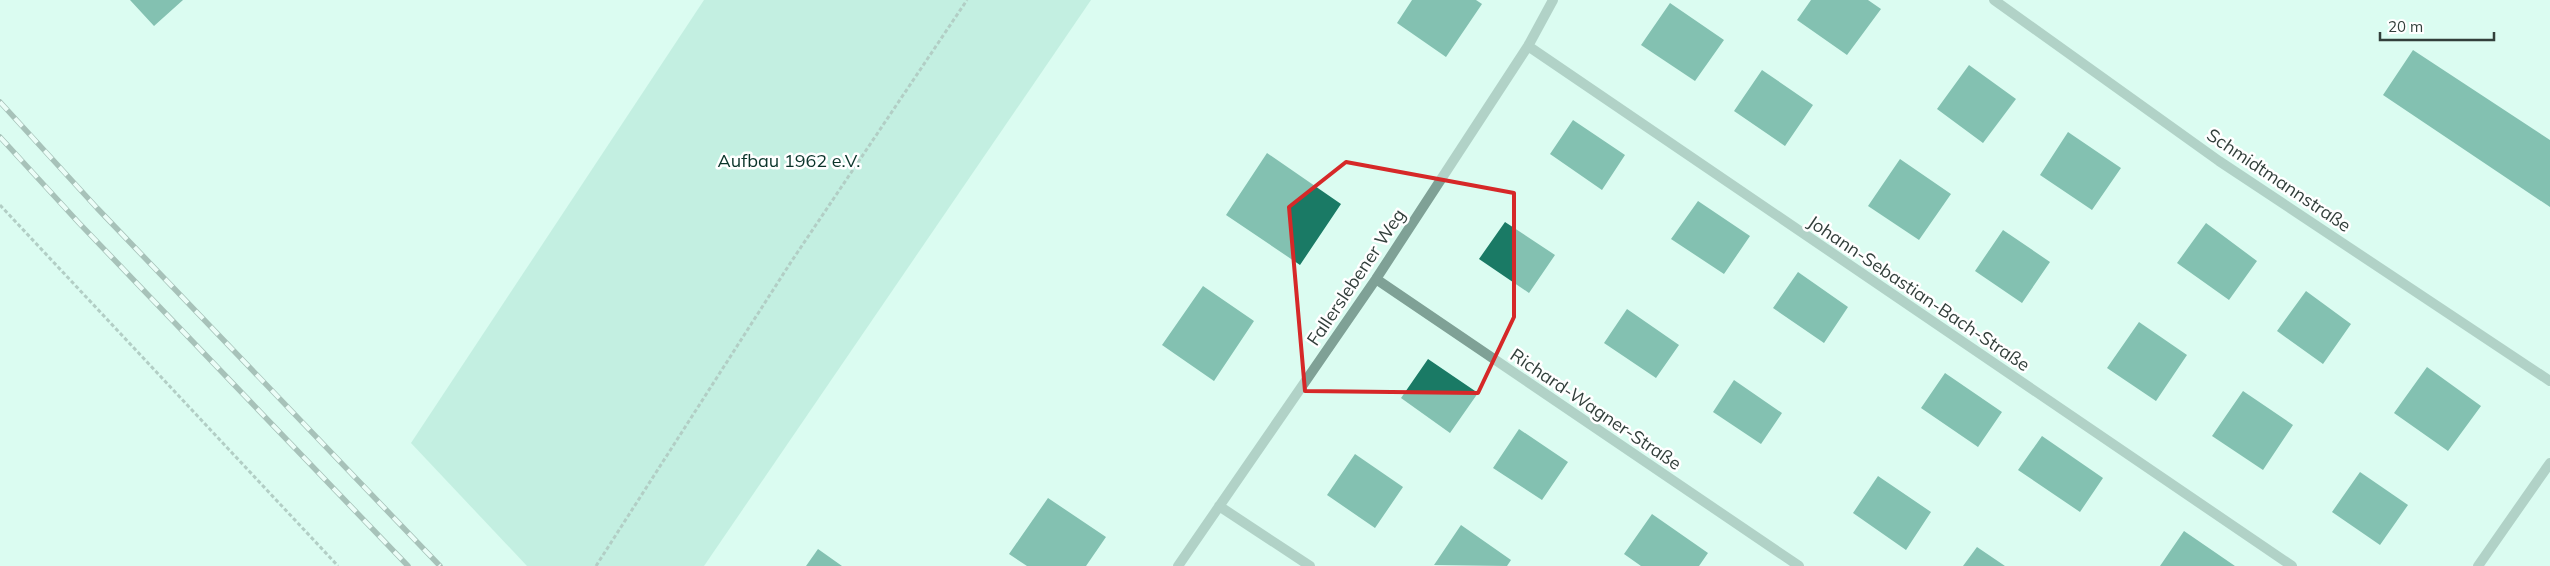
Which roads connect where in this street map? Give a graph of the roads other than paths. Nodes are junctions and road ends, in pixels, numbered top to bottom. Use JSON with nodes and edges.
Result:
{"nodes":[{"id":1,"x":1553,"y":0,"type":"edge"},
{"id":2,"x":1994,"y":0,"type":"edge"},
{"id":3,"x":1528,"y":46,"type":"junction"},
{"id":4,"x":1376,"y":279,"type":"junction"},
{"id":5,"x":2550,"y":380,"type":"edge"},
{"id":6,"x":2550,"y":462,"type":"edge"},
{"id":7,"x":1219,"y":506,"type":"junction"},
{"id":8,"x":1178,"y":566,"type":"edge"},
{"id":9,"x":1310,"y":566,"type":"edge"},
{"id":10,"x":1799,"y":566,"type":"edge"},
{"id":11,"x":2292,"y":566,"type":"edge"},
{"id":12,"x":2478,"y":566,"type":"edge"}],
"edges":[{"from":1,"to":3,"type":"street","name":"Fallerslebener Weg"},
{"from":2,"to":5,"type":"street","name":"Schmidtmannstraße"},
{"from":3,"to":4,"type":"street","name":"Fallerslebener Weg"},
{"from":3,"to":11,"type":"street","name":"Johann-Sebastian-Bach-Straße"},
{"from":4,"to":7,"type":"street","name":"Fallerslebener Weg"},
{"from":4,"to":10,"type":"street","name":"Richard-Wagner-Straße"},
{"from":6,"to":12,"type":"street"},
{"from":7,"to":8,"type":"street","name":"Fallerslebener Weg"},
{"from":7,"to":9,"type":"street"}]}
